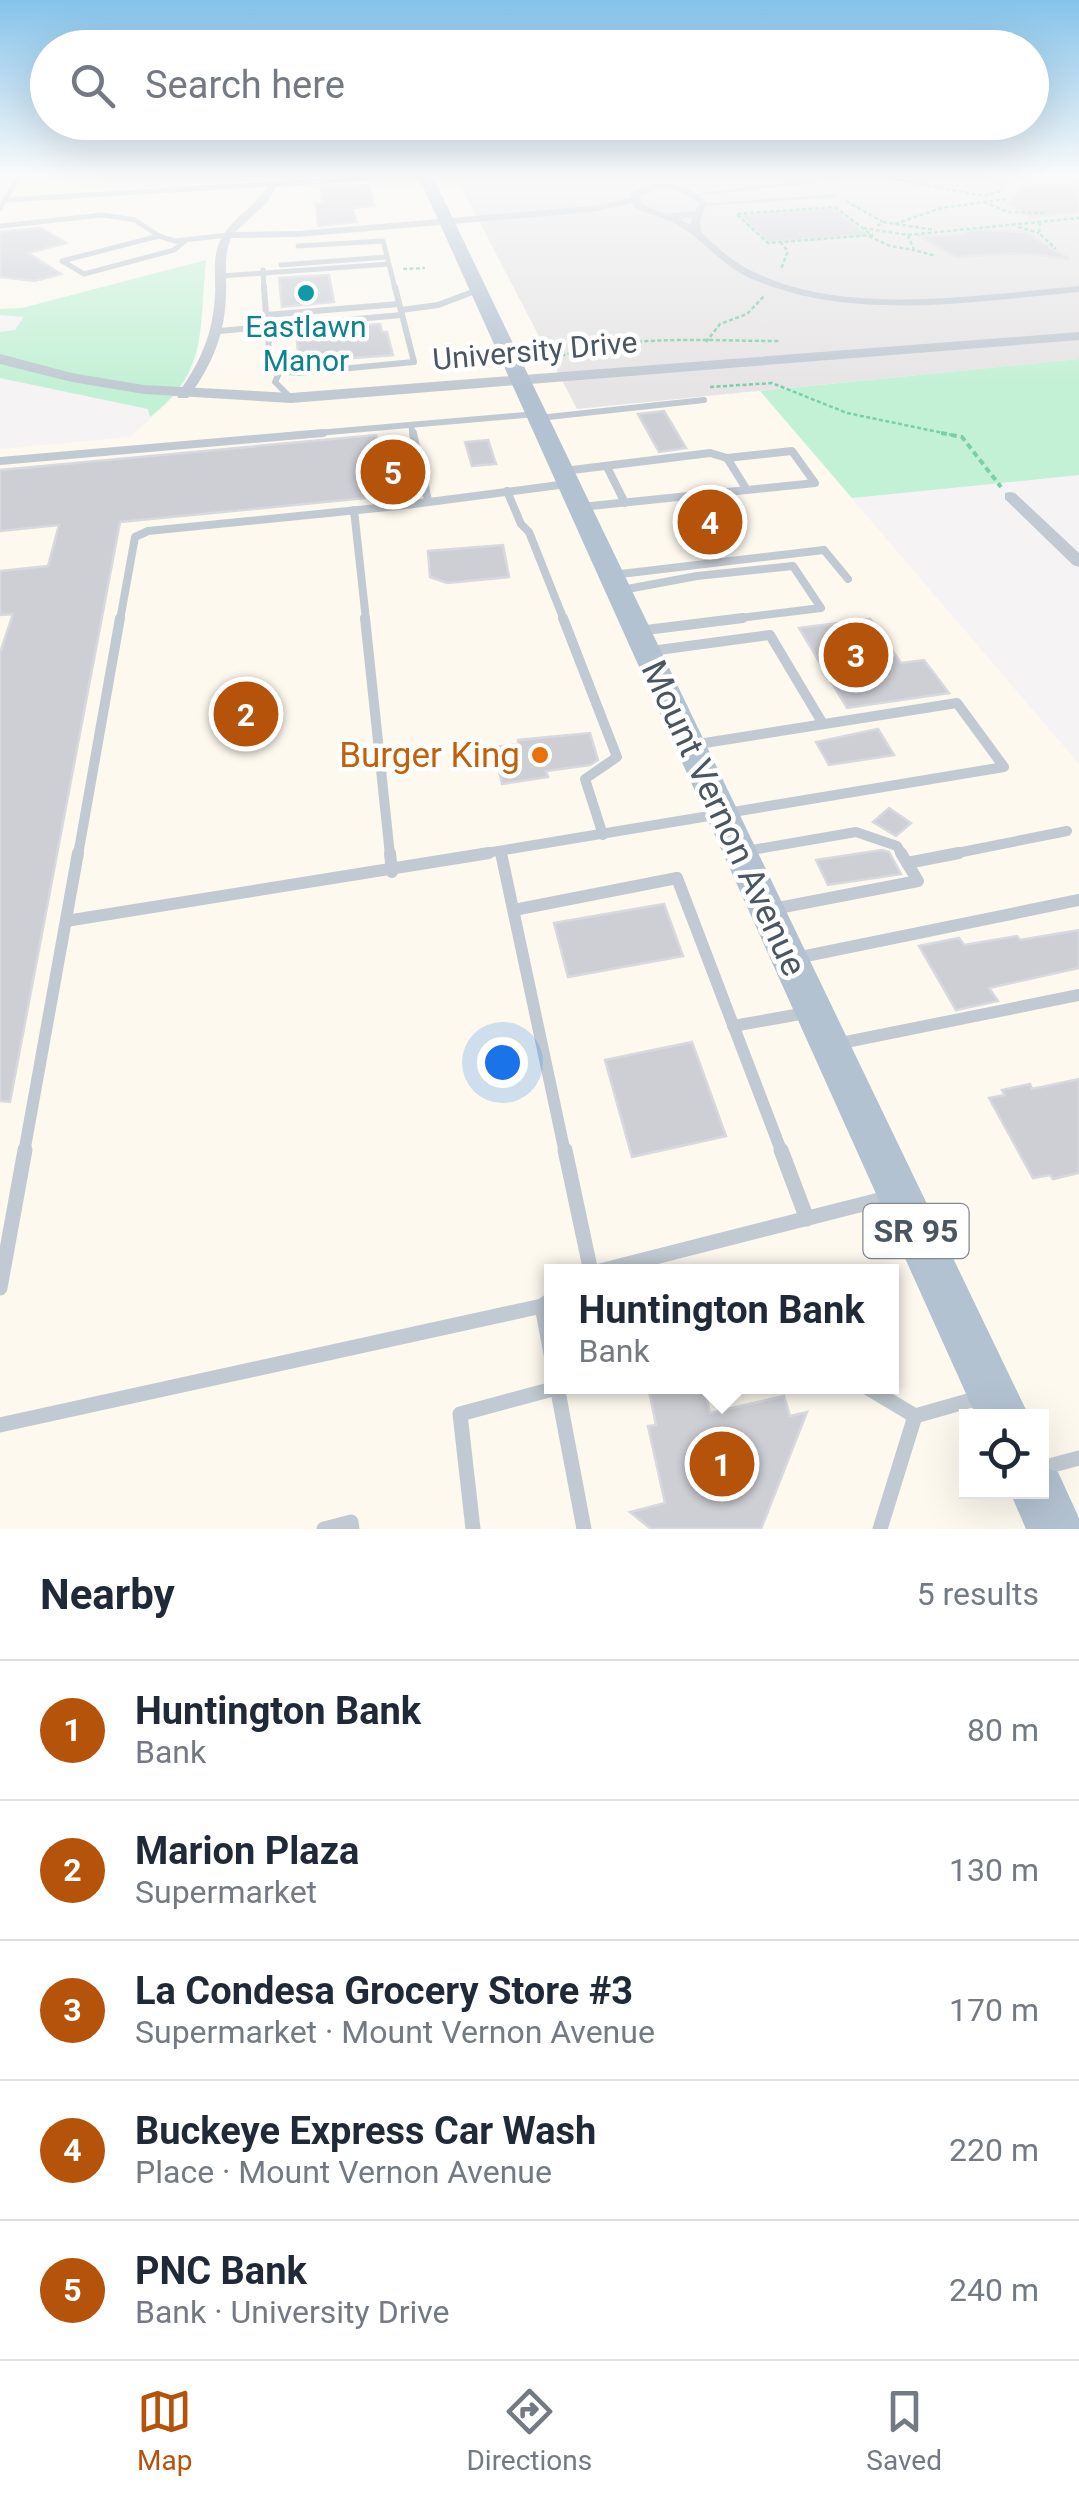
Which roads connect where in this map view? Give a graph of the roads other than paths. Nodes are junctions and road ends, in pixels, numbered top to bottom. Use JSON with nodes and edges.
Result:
{"nodes":[{"id":1,"x":127,"y":244,"type":"edge"},
{"id":2,"x":181,"y":244,"type":"edge"},
{"id":3,"x":225,"y":244,"type":"edge"},
{"id":4,"x":298,"y":244,"type":"edge"},
{"id":5,"x":384,"y":244,"type":"edge"},
{"id":6,"x":458,"y":244,"type":"edge"},
{"id":7,"x":710,"y":244,"type":"edge"},
{"id":8,"x":388,"y":261,"type":"junction"},
{"id":9,"x":299,"y":263,"type":"junction"},
{"id":10,"x":263,"y":269,"type":"junction"},
{"id":11,"x":221,"y":276,"type":"junction"},
{"id":12,"x":1079,"y":289,"type":"edge"},
{"id":13,"x":478,"y":290,"type":"junction"},
{"id":14,"x":401,"y":309,"type":"junction"},
{"id":15,"x":266,"y":314,"type":"junction"},
{"id":16,"x":262,"y":327,"type":"junction"},
{"id":17,"x":219,"y":331,"type":"junction"},
{"id":18,"x":1079,"y":336,"type":"edge"},
{"id":19,"x":0,"y":358,"type":"edge"},
{"id":20,"x":280,"y":371,"type":"junction"},
{"id":21,"x":520,"y":380,"type":"junction"},
{"id":22,"x":183,"y":395,"type":"junction"},
{"id":23,"x":291,"y":398,"type":"junction"},
{"id":24,"x":704,"y":400,"type":"dead end"},
{"id":25,"x":537,"y":416,"type":"junction"},
{"id":26,"x":411,"y":425,"type":"junction"},
{"id":27,"x":727,"y":458,"type":"junction"},
{"id":28,"x":0,"y":461,"type":"edge"},
{"id":29,"x":607,"y":467,"type":"junction"},
{"id":30,"x":570,"y":488,"type":"junction"},
{"id":31,"x":507,"y":490,"type":"junction"},
{"id":32,"x":747,"y":490,"type":"junction"},
{"id":33,"x":1010,"y":496,"type":"road end"},
{"id":34,"x":428,"y":500,"type":"junction"},
{"id":35,"x":625,"y":503,"type":"junction"},
{"id":36,"x":354,"y":510,"type":"junction"},
{"id":37,"x":1079,"y":562,"type":"edge"},
{"id":38,"x":848,"y":579,"type":"dead end"},
{"id":39,"x":615,"y":582,"type":"junction"},
{"id":40,"x":642,"y":642,"type":"junction"},
{"id":41,"x":823,"y":724,"type":"junction"},
{"id":42,"x":690,"y":746,"type":"junction"},
{"id":43,"x":722,"y":814,"type":"junction"},
{"id":44,"x":1067,"y":831,"type":"dead end"},
{"id":45,"x":602,"y":835,"type":"junction"},
{"id":46,"x":501,"y":852,"type":"junction"},
{"id":47,"x":740,"y":852,"type":"junction"},
{"id":48,"x":906,"y":863,"type":"junction"},
{"id":49,"x":392,"y":872,"type":"junction"},
{"id":50,"x":1079,"y":900,"type":"edge"},
{"id":51,"x":514,"y":910,"type":"junction"},
{"id":52,"x":767,"y":910,"type":"junction"},
{"id":53,"x":66,"y":921,"type":"junction"},
{"id":54,"x":790,"y":960,"type":"junction"},
{"id":55,"x":1079,"y":995,"type":"edge"},
{"id":56,"x":733,"y":1026,"type":"junction"},
{"id":57,"x":822,"y":1028,"type":"junction"},
{"id":58,"x":899,"y":1194,"type":"junction"},
{"id":59,"x":807,"y":1219,"type":"junction"},
{"id":60,"x":592,"y":1264,"type":"edge"},
{"id":61,"x":626,"y":1264,"type":"edge"},
{"id":62,"x":0,"y":1288,"type":"edge"},
{"id":63,"x":544,"y":1304,"type":"edge"},
{"id":64,"x":544,"y":1391,"type":"edge"},
{"id":65,"x":561,"y":1394,"type":"edge"},
{"id":66,"x":879,"y":1394,"type":"edge"},
{"id":67,"x":997,"y":1406,"type":"edge"},
{"id":68,"x":915,"y":1416,"type":"junction"},
{"id":69,"x":0,"y":1425,"type":"edge"},
{"id":70,"x":1079,"y":1458,"type":"edge"},
{"id":71,"x":1049,"y":1466,"type":"edge"},
{"id":72,"x":1041,"y":1499,"type":"edge"},
{"id":73,"x":324,"y":1529,"type":"edge"},
{"id":74,"x":352,"y":1529,"type":"edge"},
{"id":75,"x":474,"y":1529,"type":"edge"},
{"id":76,"x":584,"y":1529,"type":"edge"},
{"id":77,"x":880,"y":1529,"type":"edge"},
{"id":78,"x":1055,"y":1529,"type":"edge"}],
"edges":[{"from":1,"to":2,"type":"lane"},
{"from":3,"to":11,"type":"street"},
{"from":4,"to":9,"type":"lane"},
{"from":5,"to":8,"type":"lane"},
{"from":6,"to":13,"type":"main road","name":"Mount Vernon Avenue","number":"SR 95"},
{"from":7,"to":12,"type":"street"},
{"from":8,"to":9,"type":"lane"},
{"from":8,"to":10,"type":"lane"},
{"from":8,"to":14,"type":"lane"},
{"from":9,"to":10,"type":"lane"},
{"from":10,"to":11,"type":"lane"},
{"from":10,"to":15,"type":"lane"},
{"from":11,"to":17,"type":"street"},
{"from":13,"to":14,"type":"lane"},
{"from":13,"to":21,"type":"main road","name":"Mount Vernon Avenue","number":"SR 95"},
{"from":14,"to":15,"type":"lane"},
{"from":14,"to":16,"type":"lane"},
{"from":14,"to":20,"type":"lane"},
{"from":15,"to":16,"type":"lane"},
{"from":16,"to":17,"type":"lane"},
{"from":16,"to":20,"type":"lane"},
{"from":17,"to":22,"type":"street"},
{"from":18,"to":21,"type":"street","name":"University Drive"},
{"from":19,"to":22,"type":"street","name":"University Drive"},
{"from":20,"to":23,"type":"lane"},
{"from":21,"to":23,"type":"street","name":"University Drive"},
{"from":21,"to":25,"type":"main road","name":"Mount Vernon Avenue","number":"SR 95"},
{"from":22,"to":23,"type":"street","name":"University Drive"},
{"from":24,"to":25,"type":"lane"},
{"from":25,"to":26,"type":"lane"},
{"from":25,"to":30,"type":"main road","name":"Mount Vernon Avenue","number":"SR 95"},
{"from":26,"to":28,"type":"lane"},
{"from":26,"to":34,"type":"lane"},
{"from":27,"to":29,"type":"lane"},
{"from":27,"to":32,"type":"lane"},
{"from":27,"to":32,"type":"lane"},
{"from":29,"to":30,"type":"lane"},
{"from":29,"to":35,"type":"lane"},
{"from":30,"to":31,"type":"lane"},
{"from":30,"to":35,"type":"lane"},
{"from":30,"to":39,"type":"main road","name":"Mount Vernon Avenue","number":"SR 95"},
{"from":31,"to":34,"type":"lane"},
{"from":31,"to":45,"type":"lane"},
{"from":32,"to":35,"type":"lane"},
{"from":33,"to":37,"type":"street"},
{"from":34,"to":36,"type":"lane"},
{"from":36,"to":49,"type":"lane"},
{"from":36,"to":53,"type":"lane"},
{"from":38,"to":39,"type":"lane"},
{"from":39,"to":40,"type":"main road","name":"Mount Vernon Avenue","number":"SR 95"},
{"from":39,"to":40,"type":"lane"},
{"from":40,"to":41,"type":"lane"},
{"from":40,"to":42,"type":"main road","name":"Mount Vernon Avenue","number":"SR 95"},
{"from":41,"to":42,"type":"lane"},
{"from":41,"to":43,"type":"lane"},
{"from":42,"to":43,"type":"main road","name":"Mount Vernon Avenue","number":"SR 95"},
{"from":43,"to":45,"type":"lane"},
{"from":43,"to":47,"type":"main road","name":"Mount Vernon Avenue","number":"SR 95"},
{"from":44,"to":48,"type":"lane"},
{"from":45,"to":46,"type":"lane"},
{"from":46,"to":49,"type":"lane"},
{"from":46,"to":51,"type":"lane"},
{"from":47,"to":48,"type":"lane"},
{"from":47,"to":52,"type":"main road","name":"Mount Vernon Avenue","number":"SR 95"},
{"from":48,"to":52,"type":"lane"},
{"from":49,"to":53,"type":"lane"},
{"from":50,"to":54,"type":"lane"},
{"from":51,"to":56,"type":"lane"},
{"from":51,"to":60,"type":"lane"},
{"from":52,"to":54,"type":"main road","name":"Mount Vernon Avenue","number":"SR 95"},
{"from":53,"to":62,"type":"lane"},
{"from":54,"to":57,"type":"main road","name":"Mount Vernon Avenue","number":"SR 95"},
{"from":55,"to":57,"type":"lane"},
{"from":56,"to":57,"type":"lane"},
{"from":56,"to":59,"type":"lane"},
{"from":57,"to":58,"type":"main road","name":"Mount Vernon Avenue","number":"SR 95"},
{"from":58,"to":59,"type":"lane"},
{"from":58,"to":67,"type":"main road","name":"Mount Vernon Avenue","number":"SR 95"},
{"from":59,"to":61,"type":"lane"},
{"from":63,"to":69,"type":"lane"},
{"from":64,"to":75,"type":"lane"},
{"from":65,"to":76,"type":"lane"},
{"from":66,"to":68,"type":"lane"},
{"from":67,"to":68,"type":"lane"},
{"from":68,"to":77,"type":"lane"},
{"from":70,"to":71,"type":"lane"},
{"from":72,"to":78,"type":"main road"},
{"from":73,"to":74,"type":"lane"}]}
